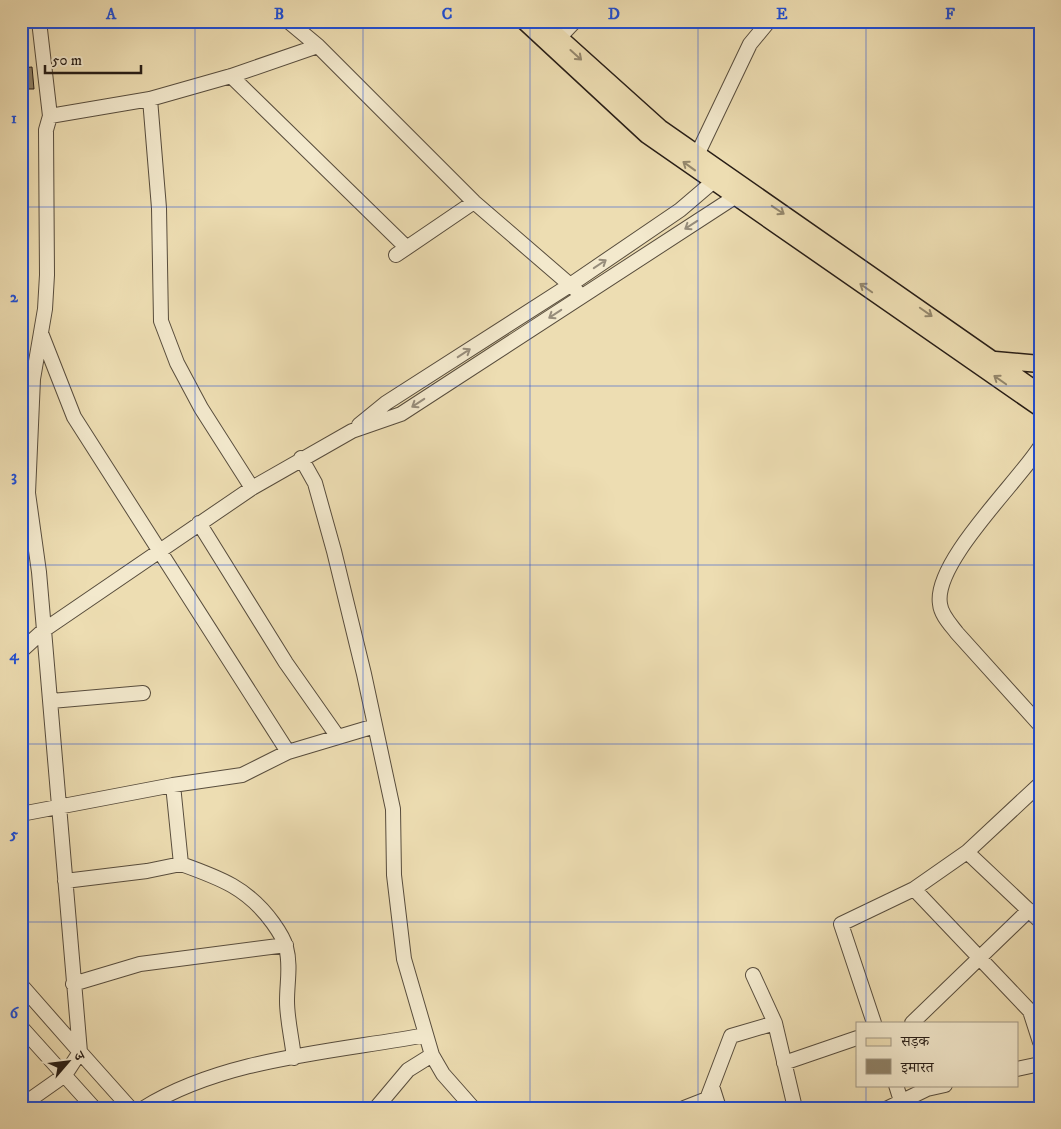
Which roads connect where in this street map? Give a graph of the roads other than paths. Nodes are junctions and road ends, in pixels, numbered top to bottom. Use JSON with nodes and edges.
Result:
{"nodes":[{"id":1,"x":39,"y":21,"type":"edge"},
{"id":2,"x":288,"y":21,"type":"edge"},
{"id":3,"x":524,"y":21,"type":"edge"},
{"id":4,"x":541,"y":21,"type":"edge"},
{"id":5,"x":575,"y":21,"type":"edge"},
{"id":6,"x":769,"y":21,"type":"edge"},
{"id":7,"x":558,"y":39,"type":"junction"},
{"id":8,"x":318,"y":46,"type":"junction"},
{"id":9,"x":231,"y":76,"type":"junction"},
{"id":10,"x":150,"y":99,"type":"junction"},
{"id":11,"x":50,"y":116,"type":"junction"},
{"id":12,"x":697,"y":155,"type":"junction"},
{"id":13,"x":718,"y":178,"type":"junction"},
{"id":14,"x":740,"y":193,"type":"junction"},
{"id":15,"x":474,"y":202,"type":"junction"},
{"id":16,"x":570,"y":285,"type":"junction"},
{"id":17,"x":583,"y":296,"type":"junction"},
{"id":18,"x":41,"y":332,"type":"junction"},
{"id":19,"x":995,"y":360,"type":"junction"},
{"id":20,"x":1040,"y":364,"type":"edge"},
{"id":21,"x":1040,"y":393,"type":"edge"},
{"id":22,"x":1040,"y":408,"type":"edge"},
{"id":23,"x":352,"y":431,"type":"junction"},
{"id":24,"x":1040,"y":447,"type":"edge"},
{"id":25,"x":301,"y":458,"type":"junction"},
{"id":26,"x":252,"y":488,"type":"junction"},
{"id":27,"x":199,"y":523,"type":"junction"},
{"id":28,"x":160,"y":549,"type":"junction"},
{"id":29,"x":44,"y":630,"type":"junction"},
{"id":30,"x":21,"y":650,"type":"edge"},
{"id":31,"x":143,"y":693,"type":"dead end"},
{"id":32,"x":51,"y":701,"type":"junction"},
{"id":33,"x":1040,"y":725,"type":"edge"},
{"id":34,"x":375,"y":726,"type":"junction"},
{"id":35,"x":338,"y":737,"type":"junction"},
{"id":36,"x":288,"y":752,"type":"junction"},
{"id":37,"x":1040,"y":784,"type":"edge"},
{"id":38,"x":173,"y":786,"type":"junction"},
{"id":39,"x":58,"y":808,"type":"junction"},
{"id":40,"x":21,"y":814,"type":"edge"},
{"id":41,"x":967,"y":852,"type":"junction"},
{"id":42,"x":181,"y":864,"type":"junction"},
{"id":43,"x":65,"y":881,"type":"junction"},
{"id":44,"x":914,"y":889,"type":"junction"},
{"id":45,"x":1029,"y":910,"type":"junction"},
{"id":46,"x":1040,"y":921,"type":"edge"},
{"id":47,"x":286,"y":945,"type":"junction"},
{"id":48,"x":979,"y":959,"type":"junction"},
{"id":49,"x":753,"y":975,"type":"dead end"},
{"id":50,"x":73,"y":984,"type":"junction"},
{"id":51,"x":21,"y":985,"type":"edge"},
{"id":52,"x":874,"y":1022,"type":"edge"},
{"id":53,"x":913,"y":1022,"type":"edge"},
{"id":54,"x":775,"y":1023,"type":"junction"},
{"id":55,"x":22,"y":1029,"type":"edge"},
{"id":56,"x":426,"y":1035,"type":"junction"},
{"id":57,"x":856,"y":1038,"type":"edge"},
{"id":58,"x":1040,"y":1042,"type":"edge"},
{"id":59,"x":80,"y":1052,"type":"junction"},
{"id":60,"x":432,"y":1055,"type":"junction"},
{"id":61,"x":294,"y":1058,"type":"junction"},
{"id":62,"x":784,"y":1063,"type":"junction"},
{"id":63,"x":1040,"y":1064,"type":"edge"},
{"id":64,"x":1018,"y":1070,"type":"edge"},
{"id":65,"x":65,"y":1075,"type":"junction"},
{"id":66,"x":712,"y":1086,"type":"junction"},
{"id":67,"x":896,"y":1086,"type":"edge"},
{"id":68,"x":939,"y":1086,"type":"edge"},
{"id":69,"x":901,"y":1101,"type":"junction"},
{"id":70,"x":21,"y":1106,"type":"edge"},
{"id":71,"x":94,"y":1108,"type":"edge"},
{"id":72,"x":130,"y":1108,"type":"edge"},
{"id":73,"x":144,"y":1108,"type":"edge"},
{"id":74,"x":376,"y":1108,"type":"edge"},
{"id":75,"x":473,"y":1108,"type":"edge"},
{"id":76,"x":684,"y":1108,"type":"edge"},
{"id":77,"x":719,"y":1108,"type":"edge"},
{"id":78,"x":795,"y":1108,"type":"edge"},
{"id":79,"x":888,"y":1108,"type":"edge"}],
"edges":[{"from":1,"to":11,"type":"street"},
{"from":2,"to":8,"type":"street"},
{"from":13,"to":3,"type":"main road","one_way":true},
{"from":4,"to":7,"type":"main road"},
{"from":5,"to":7,"type":"street"},
{"from":6,"to":12,"type":"street"},
{"from":7,"to":12,"type":"main road","one_way":true},
{"from":8,"to":9,"type":"street"},
{"from":8,"to":15,"type":"street"},
{"from":9,"to":10,"type":"street"},
{"from":9,"to":15,"type":"street"},
{"from":10,"to":11,"type":"street"},
{"from":10,"to":26,"type":"street"},
{"from":11,"to":18,"type":"street"},
{"from":12,"to":13,"type":"main road"},
{"from":13,"to":14,"type":"main road"},
{"from":16,"to":13,"type":"street","one_way":true},
{"from":14,"to":17,"type":"street","one_way":true},
{"from":14,"to":19,"type":"main road","one_way":true},
{"from":22,"to":14,"type":"main road","one_way":true},
{"from":15,"to":16,"type":"street"},
{"from":16,"to":17,"type":"street"},
{"from":23,"to":16,"type":"street","one_way":true},
{"from":17,"to":23,"type":"street","one_way":true},
{"from":18,"to":28,"type":"street"},
{"from":18,"to":29,"type":"street"},
{"from":19,"to":20,"type":"main road"},
{"from":19,"to":21,"type":"main road"},
{"from":23,"to":25,"type":"street"},
{"from":24,"to":33,"type":"street"},
{"from":25,"to":26,"type":"street"},
{"from":25,"to":34,"type":"street"},
{"from":26,"to":27,"type":"street"},
{"from":27,"to":28,"type":"street"},
{"from":27,"to":35,"type":"street"},
{"from":28,"to":29,"type":"street"},
{"from":28,"to":36,"type":"street"},
{"from":29,"to":30,"type":"street"},
{"from":29,"to":32,"type":"street"},
{"from":31,"to":32,"type":"street"},
{"from":32,"to":39,"type":"street"},
{"from":34,"to":35,"type":"street"},
{"from":34,"to":56,"type":"street"},
{"from":35,"to":36,"type":"street"},
{"from":36,"to":38,"type":"street"},
{"from":37,"to":41,"type":"street"},
{"from":38,"to":39,"type":"street"},
{"from":38,"to":42,"type":"street"},
{"from":39,"to":40,"type":"street"},
{"from":39,"to":43,"type":"street"},
{"from":41,"to":44,"type":"street"},
{"from":41,"to":45,"type":"street"},
{"from":42,"to":43,"type":"street"},
{"from":42,"to":47,"type":"street"},
{"from":43,"to":50,"type":"street"},
{"from":44,"to":48,"type":"street"},
{"from":44,"to":52,"type":"street"},
{"from":45,"to":46,"type":"street"},
{"from":45,"to":48,"type":"street"},
{"from":47,"to":50,"type":"street"},
{"from":47,"to":61,"type":"street"},
{"from":48,"to":53,"type":"street"},
{"from":48,"to":58,"type":"street"},
{"from":49,"to":54,"type":"street"},
{"from":50,"to":59,"type":"street"},
{"from":51,"to":59,"type":"street"},
{"from":54,"to":62,"type":"street"},
{"from":54,"to":66,"type":"street"},
{"from":55,"to":65,"type":"street"},
{"from":56,"to":60,"type":"street"},
{"from":56,"to":61,"type":"street"},
{"from":57,"to":62,"type":"street"},
{"from":59,"to":65,"type":"street"},
{"from":59,"to":72,"type":"street"},
{"from":60,"to":74,"type":"street"},
{"from":60,"to":75,"type":"street"},
{"from":61,"to":73,"type":"street"},
{"from":62,"to":78,"type":"street"},
{"from":63,"to":64,"type":"street"},
{"from":65,"to":70,"type":"street"},
{"from":65,"to":71,"type":"street"},
{"from":66,"to":76,"type":"street"},
{"from":66,"to":77,"type":"street"},
{"from":67,"to":69,"type":"street"},
{"from":68,"to":69,"type":"street"},
{"from":69,"to":79,"type":"street"}]}
